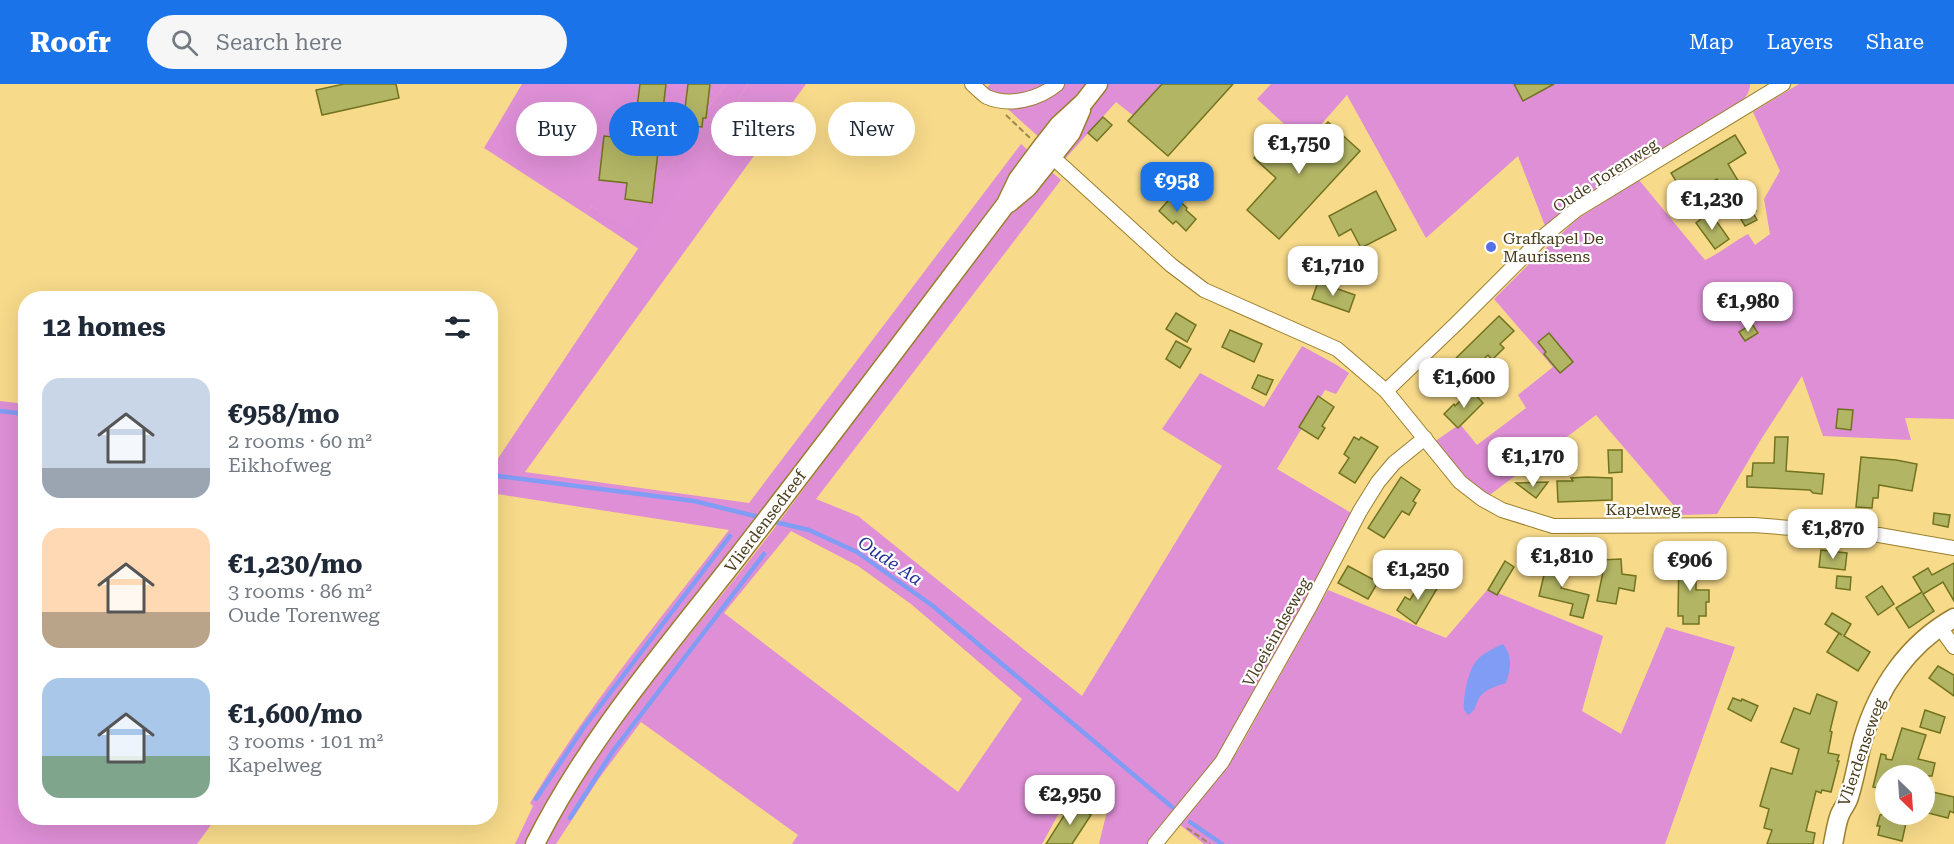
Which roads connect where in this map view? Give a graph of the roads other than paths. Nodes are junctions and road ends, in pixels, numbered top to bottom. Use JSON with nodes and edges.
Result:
{"nodes":[{"id":1,"x":972,"y":84,"type":"edge"},
{"id":2,"x":1057,"y":84,"type":"edge"},
{"id":3,"x":1098,"y":84,"type":"edge"},
{"id":4,"x":1756,"y":84,"type":"edge"},
{"id":5,"x":1783,"y":84,"type":"edge"},
{"id":6,"x":1757,"y":99,"type":"junction"},
{"id":7,"x":1084,"y":102,"type":"junction"},
{"id":8,"x":1059,"y":164,"type":"dead end"},
{"id":9,"x":1006,"y":204,"type":"junction"},
{"id":10,"x":1386,"y":391,"type":"junction"},
{"id":11,"x":1425,"y":438,"type":"junction"},
{"id":12,"x":1954,"y":548,"type":"edge"},
{"id":13,"x":1947,"y":622,"type":"edge"},
{"id":14,"x":1954,"y":647,"type":"edge"},
{"id":15,"x":535,"y":844,"type":"edge"},
{"id":16,"x":1155,"y":844,"type":"edge"},
{"id":17,"x":1833,"y":844,"type":"edge"}],
"edges":[{"from":1,"to":2,"type":"street"},
{"from":3,"to":7,"type":"main road","name":"Vlierdensedreef"},
{"from":4,"to":6,"type":"street"},
{"from":5,"to":6,"type":"street","name":"Oude Torenweg"},
{"from":6,"to":10,"type":"street","name":"Oude Torenweg"},
{"from":7,"to":9,"type":"main road","name":"Vlierdensedreef"},
{"from":7,"to":9,"type":"main road","name":"Vlierdensedreef"},
{"from":8,"to":10,"type":"street","name":"Kapelweg"},
{"from":9,"to":15,"type":"main road","name":"Vlierdensedreef"},
{"from":10,"to":11,"type":"street","name":"Kapelweg"},
{"from":11,"to":12,"type":"street","name":"Kapelweg"},
{"from":11,"to":16,"type":"street","name":"Vloeieindseweg"},
{"from":13,"to":14,"type":"street"},
{"from":13,"to":17,"type":"main road","name":"Vlierdenseweg"}]}
